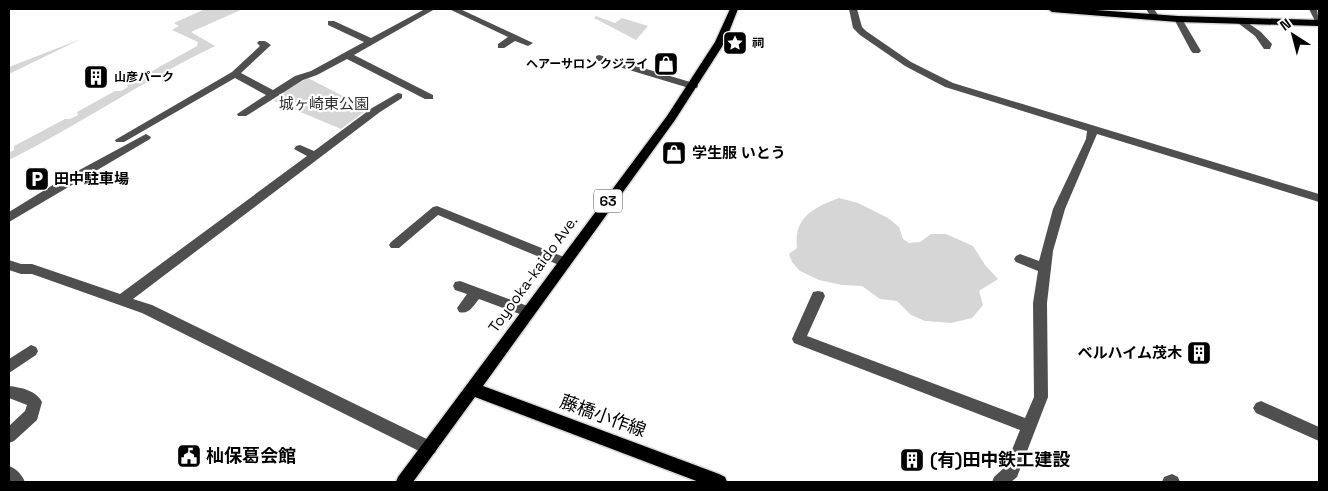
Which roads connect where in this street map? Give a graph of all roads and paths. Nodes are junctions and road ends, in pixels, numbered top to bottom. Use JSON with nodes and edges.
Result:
{"nodes":[{"id":1,"x":431,"y":9,"type":"edge"},
{"id":2,"x":453,"y":9,"type":"edge"},
{"id":3,"x":734,"y":9,"type":"edge"},
{"id":4,"x":853,"y":9,"type":"edge"},
{"id":5,"x":1052,"y":9,"type":"edge"},
{"id":6,"x":1150,"y":9,"type":"edge"},
{"id":7,"x":1313,"y":9,"type":"edge"},
{"id":8,"x":1156,"y":18,"type":"junction"},
{"id":9,"x":1178,"y":20,"type":"junction"},
{"id":10,"x":1241,"y":21,"type":"junction"},
{"id":11,"x":1319,"y":22,"type":"edge"},
{"id":12,"x":331,"y":23,"type":"dead end"},
{"id":13,"x":515,"y":37,"type":"junction"},
{"id":14,"x":370,"y":42,"type":"junction"},
{"id":15,"x":262,"y":43,"type":"dead end"},
{"id":16,"x":528,"y":43,"type":"dead end"},
{"id":17,"x":501,"y":46,"type":"dead end"},
{"id":18,"x":1267,"y":47,"type":"dead end"},
{"id":19,"x":1196,"y":51,"type":"dead end"},
{"id":20,"x":347,"y":55,"type":"junction"},
{"id":21,"x":599,"y":58,"type":"dead end"},
{"id":22,"x":235,"y":74,"type":"junction"},
{"id":23,"x":693,"y":86,"type":"junction"},
{"id":24,"x":272,"y":94,"type":"junction"},
{"id":25,"x":398,"y":96,"type":"dead end"},
{"id":26,"x":429,"y":97,"type":"dead end"},
{"id":27,"x":242,"y":114,"type":"dead end"},
{"id":28,"x":128,"y":122,"type":"dead end"},
{"id":29,"x":1093,"y":128,"type":"junction"},
{"id":30,"x":144,"y":133,"type":"junction"},
{"id":31,"x":120,"y":140,"type":"dead end"},
{"id":32,"x":300,"y":149,"type":"dead end"},
{"id":33,"x":315,"y":156,"type":"junction"},
{"id":34,"x":1319,"y":198,"type":"edge"},
{"id":35,"x":9,"y":218,"type":"edge"},
{"id":36,"x":395,"y":245,"type":"dead end"},
{"id":37,"x":1020,"y":260,"type":"dead end"},
{"id":38,"x":564,"y":262,"type":"junction"},
{"id":39,"x":9,"y":265,"type":"edge"},
{"id":40,"x":1044,"y":268,"type":"junction"},
{"id":41,"x":460,"y":286,"type":"dead end"},
{"id":42,"x":477,"y":292,"type":"junction"},
{"id":43,"x":818,"y":296,"type":"dead end"},
{"id":44,"x":121,"y":301,"type":"junction"},
{"id":45,"x":464,"y":308,"type":"dead end"},
{"id":46,"x":528,"y":312,"type":"junction"},
{"id":47,"x":31,"y":351,"type":"dead end"},
{"id":48,"x":9,"y":367,"type":"edge"},
{"id":49,"x":472,"y":389,"type":"junction"},
{"id":50,"x":9,"y":392,"type":"edge"},
{"id":51,"x":1261,"y":408,"type":"dead end"},
{"id":52,"x":1030,"y":427,"type":"junction"},
{"id":53,"x":1319,"y":434,"type":"edge"},
{"id":54,"x":9,"y":436,"type":"edge"},
{"id":55,"x":429,"y":448,"type":"junction"},
{"id":56,"x":9,"y":474,"type":"edge"},
{"id":57,"x":1006,"y":477,"type":"edge"},
{"id":58,"x":17,"y":482,"type":"edge"},
{"id":59,"x":404,"y":482,"type":"edge"},
{"id":60,"x":719,"y":482,"type":"edge"}],
"edges":[{"from":1,"to":14,"type":"street"},
{"from":2,"to":13,"type":"street"},
{"from":3,"to":23,"type":"main road","name":"Toyooka-kaido Ave.","number":"63"},
{"from":4,"to":29,"type":"street"},
{"from":5,"to":8,"type":"main road"},
{"from":6,"to":8,"type":"street"},
{"from":7,"to":11,"type":"street"},
{"from":8,"to":9,"type":"main road"},
{"from":9,"to":10,"type":"main road"},
{"from":9,"to":19,"type":"street"},
{"from":10,"to":11,"type":"main road"},
{"from":10,"to":18,"type":"street"},
{"from":12,"to":14,"type":"street"},
{"from":13,"to":16,"type":"street"},
{"from":13,"to":17,"type":"street"},
{"from":14,"to":20,"type":"street"},
{"from":15,"to":22,"type":"street"},
{"from":20,"to":24,"type":"street"},
{"from":20,"to":26,"type":"street"},
{"from":21,"to":23,"type":"street"},
{"from":22,"to":24,"type":"street"},
{"from":22,"to":30,"type":"street"},
{"from":23,"to":38,"type":"main road","name":"Toyooka-kaido Ave.","number":"63"},
{"from":24,"to":27,"type":"street"},
{"from":25,"to":33,"type":"street"},
{"from":28,"to":30,"type":"street"},
{"from":29,"to":34,"type":"street"},
{"from":29,"to":40,"type":"street"},
{"from":30,"to":31,"type":"street"},
{"from":30,"to":35,"type":"street"},
{"from":32,"to":33,"type":"street"},
{"from":33,"to":44,"type":"street"},
{"from":36,"to":38,"type":"street"},
{"from":37,"to":40,"type":"street"},
{"from":38,"to":46,"type":"main road","name":"Toyooka-kaido Ave.","number":"63"},
{"from":39,"to":44,"type":"street"},
{"from":40,"to":52,"type":"street"},
{"from":41,"to":42,"type":"street"},
{"from":42,"to":45,"type":"street"},
{"from":42,"to":46,"type":"street"},
{"from":43,"to":52,"type":"street"},
{"from":44,"to":55,"type":"street"},
{"from":46,"to":49,"type":"main road","name":"Toyooka-kaido Ave.","number":"63"},
{"from":47,"to":48,"type":"street"},
{"from":49,"to":55,"type":"main road","name":"Toyooka-kaido Ave.","number":"63"},
{"from":49,"to":60,"type":"main road","name":"藤橋小作線"},
{"from":50,"to":54,"type":"street"},
{"from":51,"to":53,"type":"street"},
{"from":52,"to":57,"type":"street"},
{"from":55,"to":59,"type":"main road","name":"Toyooka-kaido Ave.","number":"63"},
{"from":56,"to":58,"type":"street"}]}
